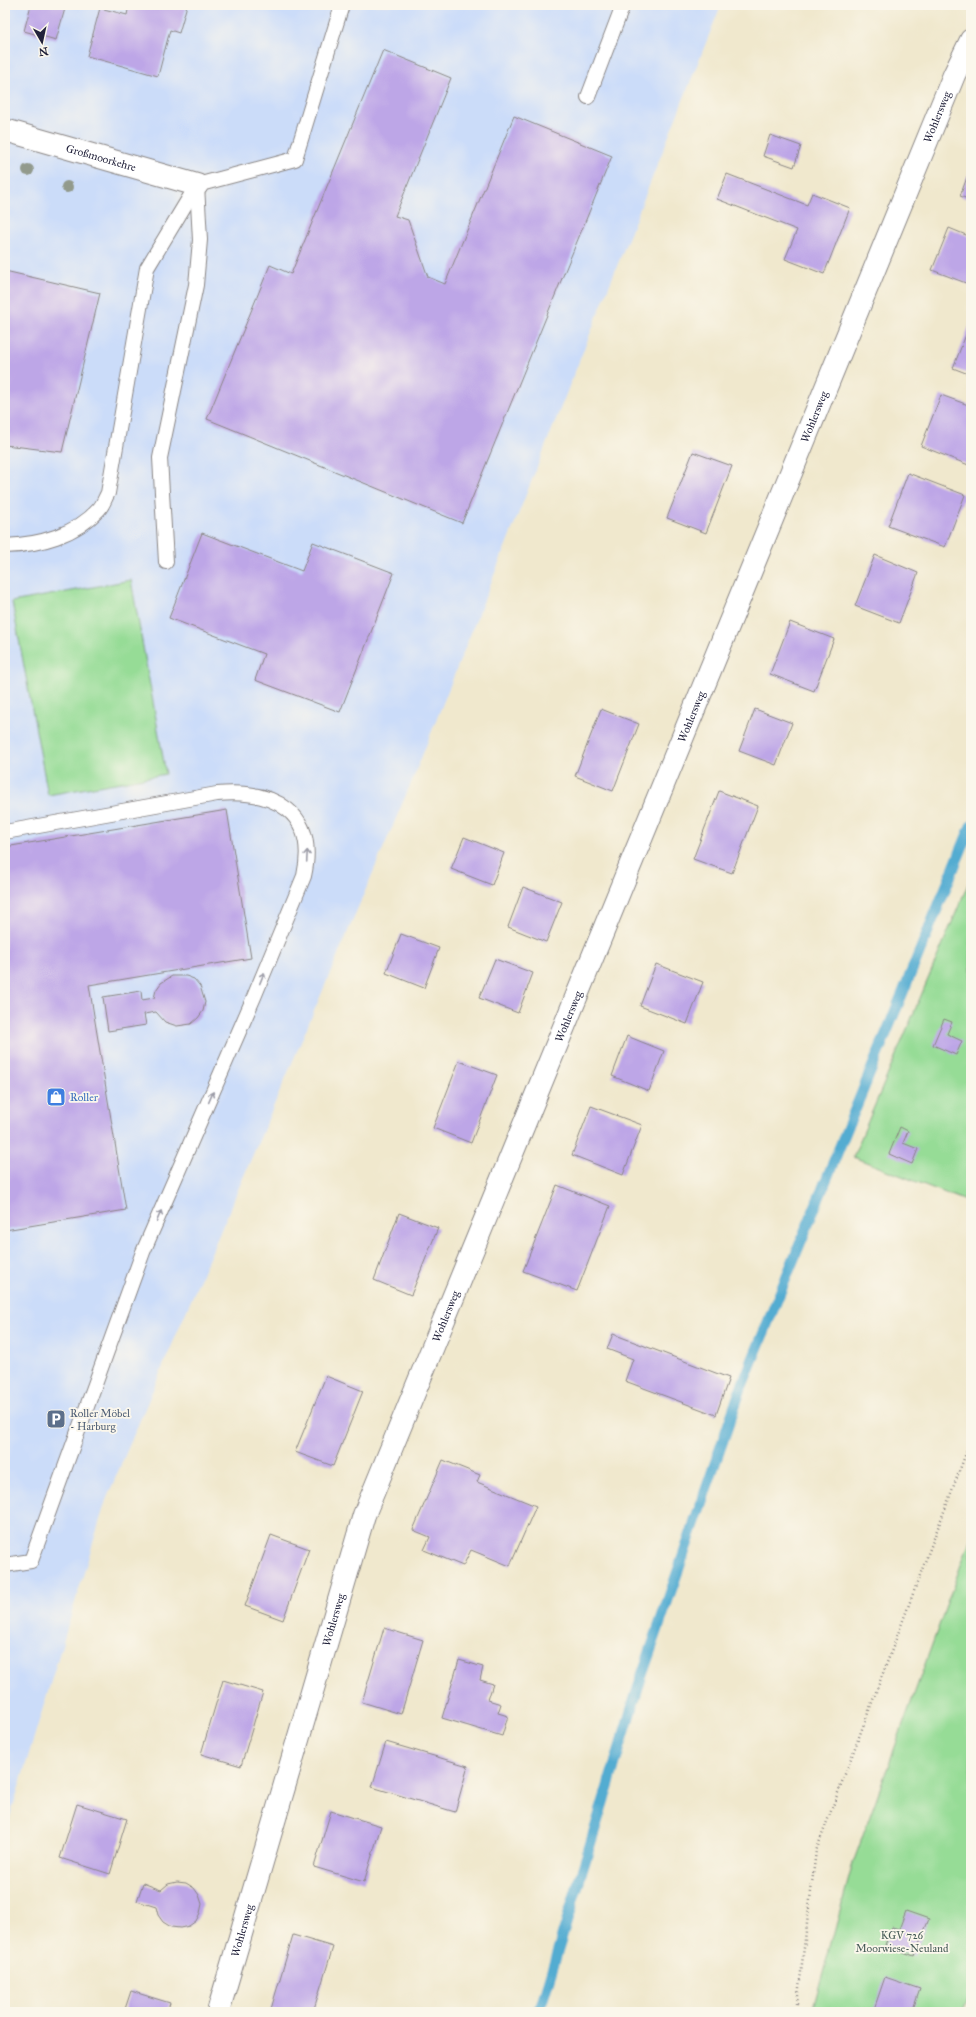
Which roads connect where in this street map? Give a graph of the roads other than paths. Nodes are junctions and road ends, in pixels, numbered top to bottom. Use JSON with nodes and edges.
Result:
{"nodes":[{"id":1,"x":342,"y":5,"type":"edge"},
{"id":2,"x":623,"y":5,"type":"edge"},
{"id":3,"x":971,"y":40,"type":"edge"},
{"id":4,"x":588,"y":97,"type":"dead end"},
{"id":5,"x":5,"y":130,"type":"edge"},
{"id":6,"x":197,"y":185,"type":"junction"},
{"id":7,"x":5,"y":546,"type":"edge"},
{"id":8,"x":166,"y":562,"type":"dead end"},
{"id":9,"x":5,"y":832,"type":"edge"},
{"id":10,"x":5,"y":1565,"type":"edge"},
{"id":11,"x":218,"y":2012,"type":"edge"}],
"edges":[{"from":1,"to":6,"type":"lane"},
{"from":2,"to":4,"type":"lane"},
{"from":3,"to":11,"type":"street","name":"Wohlersweg"},
{"from":5,"to":6,"type":"street","name":"Großmoorkehre"},
{"from":6,"to":7,"type":"lane"},
{"from":6,"to":8,"type":"lane"},
{"from":10,"to":9,"type":"lane","one_way":true}]}
